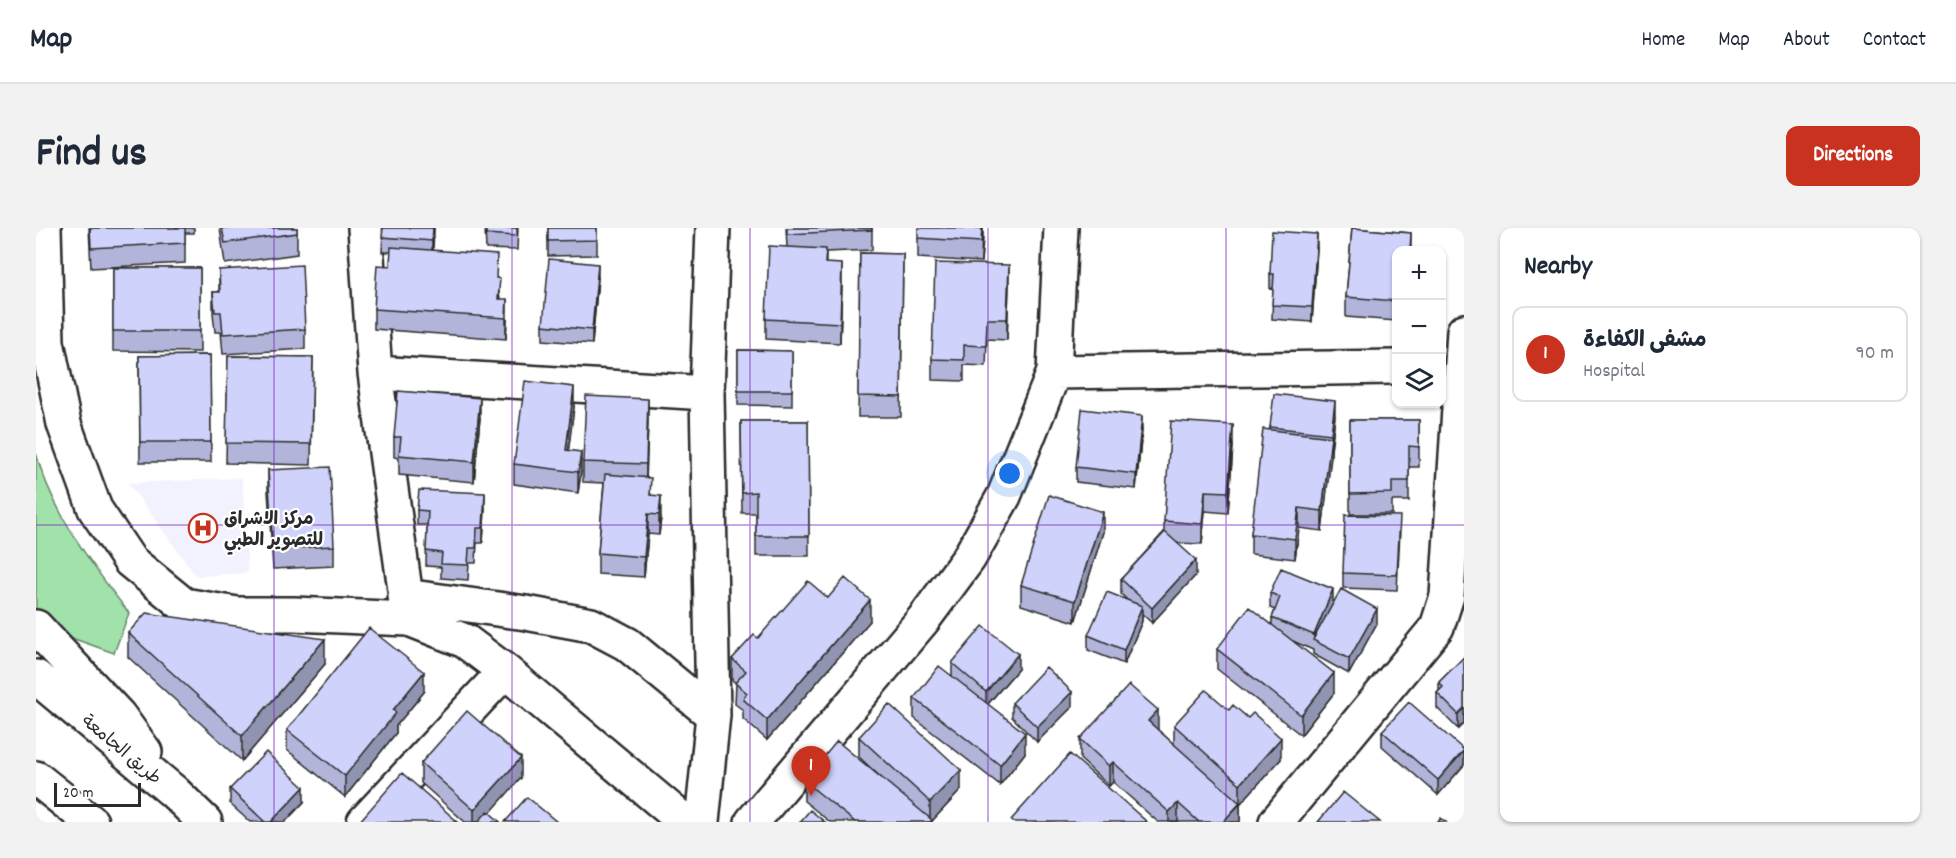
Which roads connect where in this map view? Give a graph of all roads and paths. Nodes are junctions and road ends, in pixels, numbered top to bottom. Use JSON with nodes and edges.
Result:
{"nodes":[{"id":1,"x":44,"y":228,"type":"edge"},
{"id":2,"x":365,"y":228,"type":"edge"},
{"id":3,"x":713,"y":228,"type":"edge"},
{"id":4,"x":1061,"y":228,"type":"edge"},
{"id":5,"x":1464,"y":331,"type":"edge"},
{"id":6,"x":1456,"y":366,"type":"edge"},
{"id":7,"x":1392,"y":367,"type":"edge"},
{"id":8,"x":1054,"y":372,"type":"junction"},
{"id":9,"x":375,"y":373,"type":"junction"},
{"id":10,"x":707,"y":393,"type":"junction"},
{"id":11,"x":407,"y":608,"type":"junction"},
{"id":12,"x":36,"y":627,"type":"edge"},
{"id":13,"x":505,"y":671,"type":"junction"},
{"id":14,"x":36,"y":677,"type":"edge"},
{"id":15,"x":713,"y":715,"type":"junction"},
{"id":16,"x":36,"y":778,"type":"edge"},
{"id":17,"x":174,"y":792,"type":"junction"},
{"id":18,"x":91,"y":822,"type":"edge"},
{"id":19,"x":205,"y":822,"type":"edge"},
{"id":20,"x":364,"y":822,"type":"edge"},
{"id":21,"x":685,"y":822,"type":"edge"},
{"id":22,"x":702,"y":822,"type":"edge"},
{"id":23,"x":752,"y":822,"type":"edge"},
{"id":24,"x":1276,"y":822,"type":"edge"}],
"edges":[{"from":1,"to":11,"type":"main road"},
{"from":2,"to":9,"type":"main road"},
{"from":3,"to":10,"type":"main road"},
{"from":4,"to":8,"type":"main road"},
{"from":5,"to":6,"type":"main road"},
{"from":6,"to":24,"type":"main road"},
{"from":7,"to":8,"type":"main road"},
{"from":8,"to":23,"type":"main road"},
{"from":9,"to":10,"type":"main road"},
{"from":9,"to":11,"type":"main road"},
{"from":10,"to":15,"type":"main road"},
{"from":11,"to":13,"type":"main road"},
{"from":11,"to":15,"type":"main road"},
{"from":12,"to":17,"type":"main road"},
{"from":13,"to":20,"type":"main road"},
{"from":13,"to":21,"type":"main road"},
{"from":14,"to":17,"type":"main road","name":"طريق الجامعة"},
{"from":15,"to":22,"type":"main road"},
{"from":16,"to":18,"type":"main road"},
{"from":17,"to":19,"type":"main road","name":"طريق الجامعة"}]}
